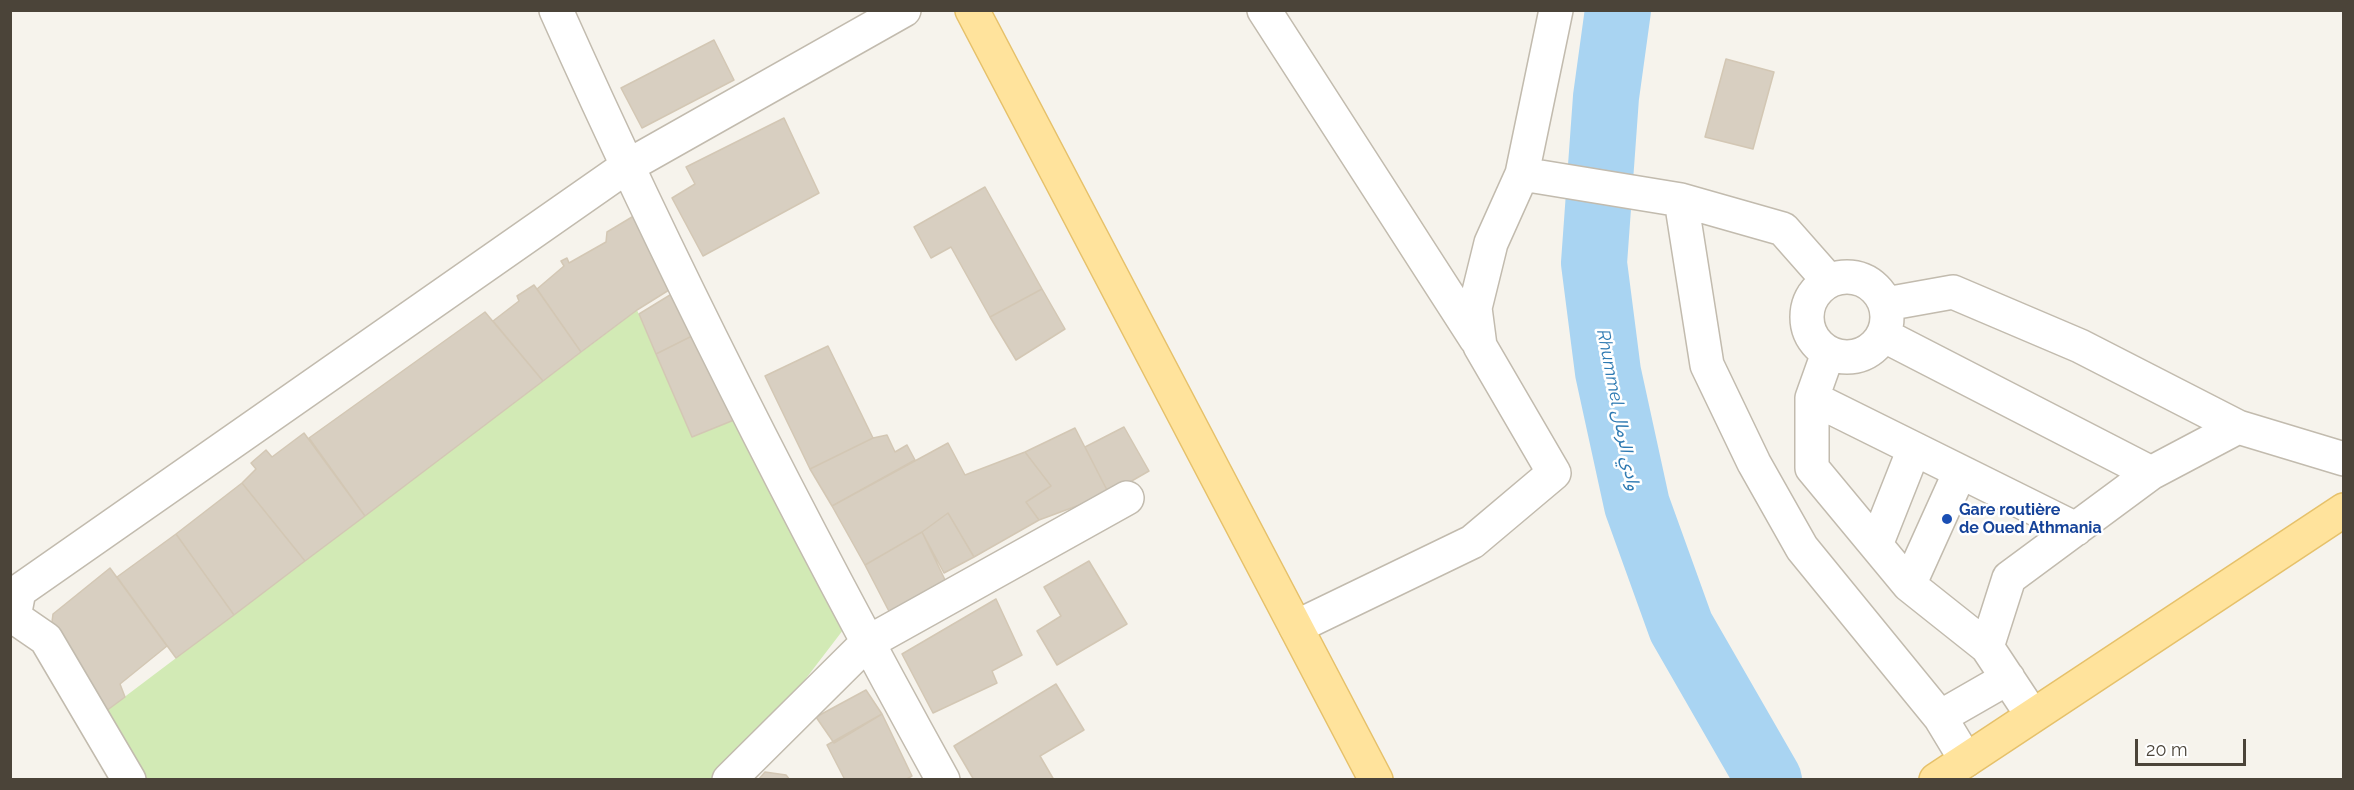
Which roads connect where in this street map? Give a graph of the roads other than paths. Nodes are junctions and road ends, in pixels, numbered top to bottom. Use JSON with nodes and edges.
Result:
{"nodes":[{"id":1,"x":556,"y":10,"type":"edge"},
{"id":2,"x":904,"y":10,"type":"edge"},
{"id":3,"x":972,"y":10,"type":"edge"},
{"id":4,"x":1264,"y":10,"type":"edge"},
{"id":5,"x":1556,"y":10,"type":"edge"},
{"id":6,"x":626,"y":166,"type":"junction"},
{"id":7,"x":1522,"y":174,"type":"junction"},
{"id":8,"x":1665,"y":197,"type":"junction"},
{"id":9,"x":1828,"y":280,"type":"junction"},
{"id":10,"x":1884,"y":320,"type":"junction"},
{"id":11,"x":1480,"y":346,"type":"junction"},
{"id":12,"x":1828,"y":353,"type":"junction"},
{"id":13,"x":1812,"y":398,"type":"junction"},
{"id":14,"x":2238,"y":428,"type":"junction"},
{"id":15,"x":1914,"y":449,"type":"junction"},
{"id":16,"x":2343,"y":459,"type":"edge"},
{"id":17,"x":1960,"y":472,"type":"junction"},
{"id":18,"x":2151,"y":473,"type":"junction"},
{"id":19,"x":1127,"y":498,"type":"dead end"},
{"id":20,"x":2343,"y":510,"type":"edge"},
{"id":21,"x":2076,"y":529,"type":"junction"},
{"id":22,"x":1876,"y":545,"type":"junction"},
{"id":23,"x":1909,"y":585,"type":"junction"},
{"id":24,"x":1296,"y":627,"type":"junction"},
{"id":25,"x":867,"y":643,"type":"junction"},
{"id":26,"x":1987,"y":647,"type":"junction"},
{"id":27,"x":2008,"y":678,"type":"junction"},
{"id":28,"x":2032,"y":716,"type":"junction"},
{"id":29,"x":1940,"y":717,"type":"junction"},
{"id":30,"x":1966,"y":759,"type":"junction"},
{"id":31,"x":129,"y":780,"type":"edge"},
{"id":32,"x":729,"y":780,"type":"edge"},
{"id":33,"x":943,"y":780,"type":"edge"},
{"id":34,"x":1376,"y":780,"type":"edge"},
{"id":35,"x":1936,"y":780,"type":"edge"}],
"edges":[{"from":1,"to":6,"type":"street"},
{"from":2,"to":6,"type":"street"},
{"from":3,"to":24,"type":"main road"},
{"from":4,"to":11,"type":"street"},
{"from":5,"to":7,"type":"street"},
{"from":6,"to":25,"type":"street"},
{"from":6,"to":31,"type":"street"},
{"from":7,"to":8,"type":"street"},
{"from":7,"to":11,"type":"street"},
{"from":8,"to":9,"type":"street"},
{"from":8,"to":29,"type":"street"},
{"from":9,"to":10,"type":"street"},
{"from":9,"to":12,"type":"street"},
{"from":10,"to":12,"type":"street"},
{"from":10,"to":14,"type":"street"},
{"from":10,"to":18,"type":"street"},
{"from":11,"to":24,"type":"street"},
{"from":12,"to":13,"type":"street"},
{"from":13,"to":15,"type":"street"},
{"from":13,"to":22,"type":"street"},
{"from":14,"to":16,"type":"street"},
{"from":14,"to":18,"type":"street"},
{"from":15,"to":17,"type":"street"},
{"from":15,"to":22,"type":"street"},
{"from":17,"to":21,"type":"street"},
{"from":17,"to":23,"type":"street"},
{"from":18,"to":21,"type":"street"},
{"from":19,"to":25,"type":"street"},
{"from":20,"to":28,"type":"main road"},
{"from":21,"to":26,"type":"street"},
{"from":22,"to":23,"type":"street"},
{"from":23,"to":26,"type":"street"},
{"from":24,"to":34,"type":"main road"},
{"from":25,"to":32,"type":"street"},
{"from":25,"to":33,"type":"street"},
{"from":26,"to":27,"type":"street"},
{"from":27,"to":28,"type":"street"},
{"from":27,"to":29,"type":"street"},
{"from":28,"to":30,"type":"main road"},
{"from":29,"to":30,"type":"street"},
{"from":30,"to":35,"type":"main road"}]}
